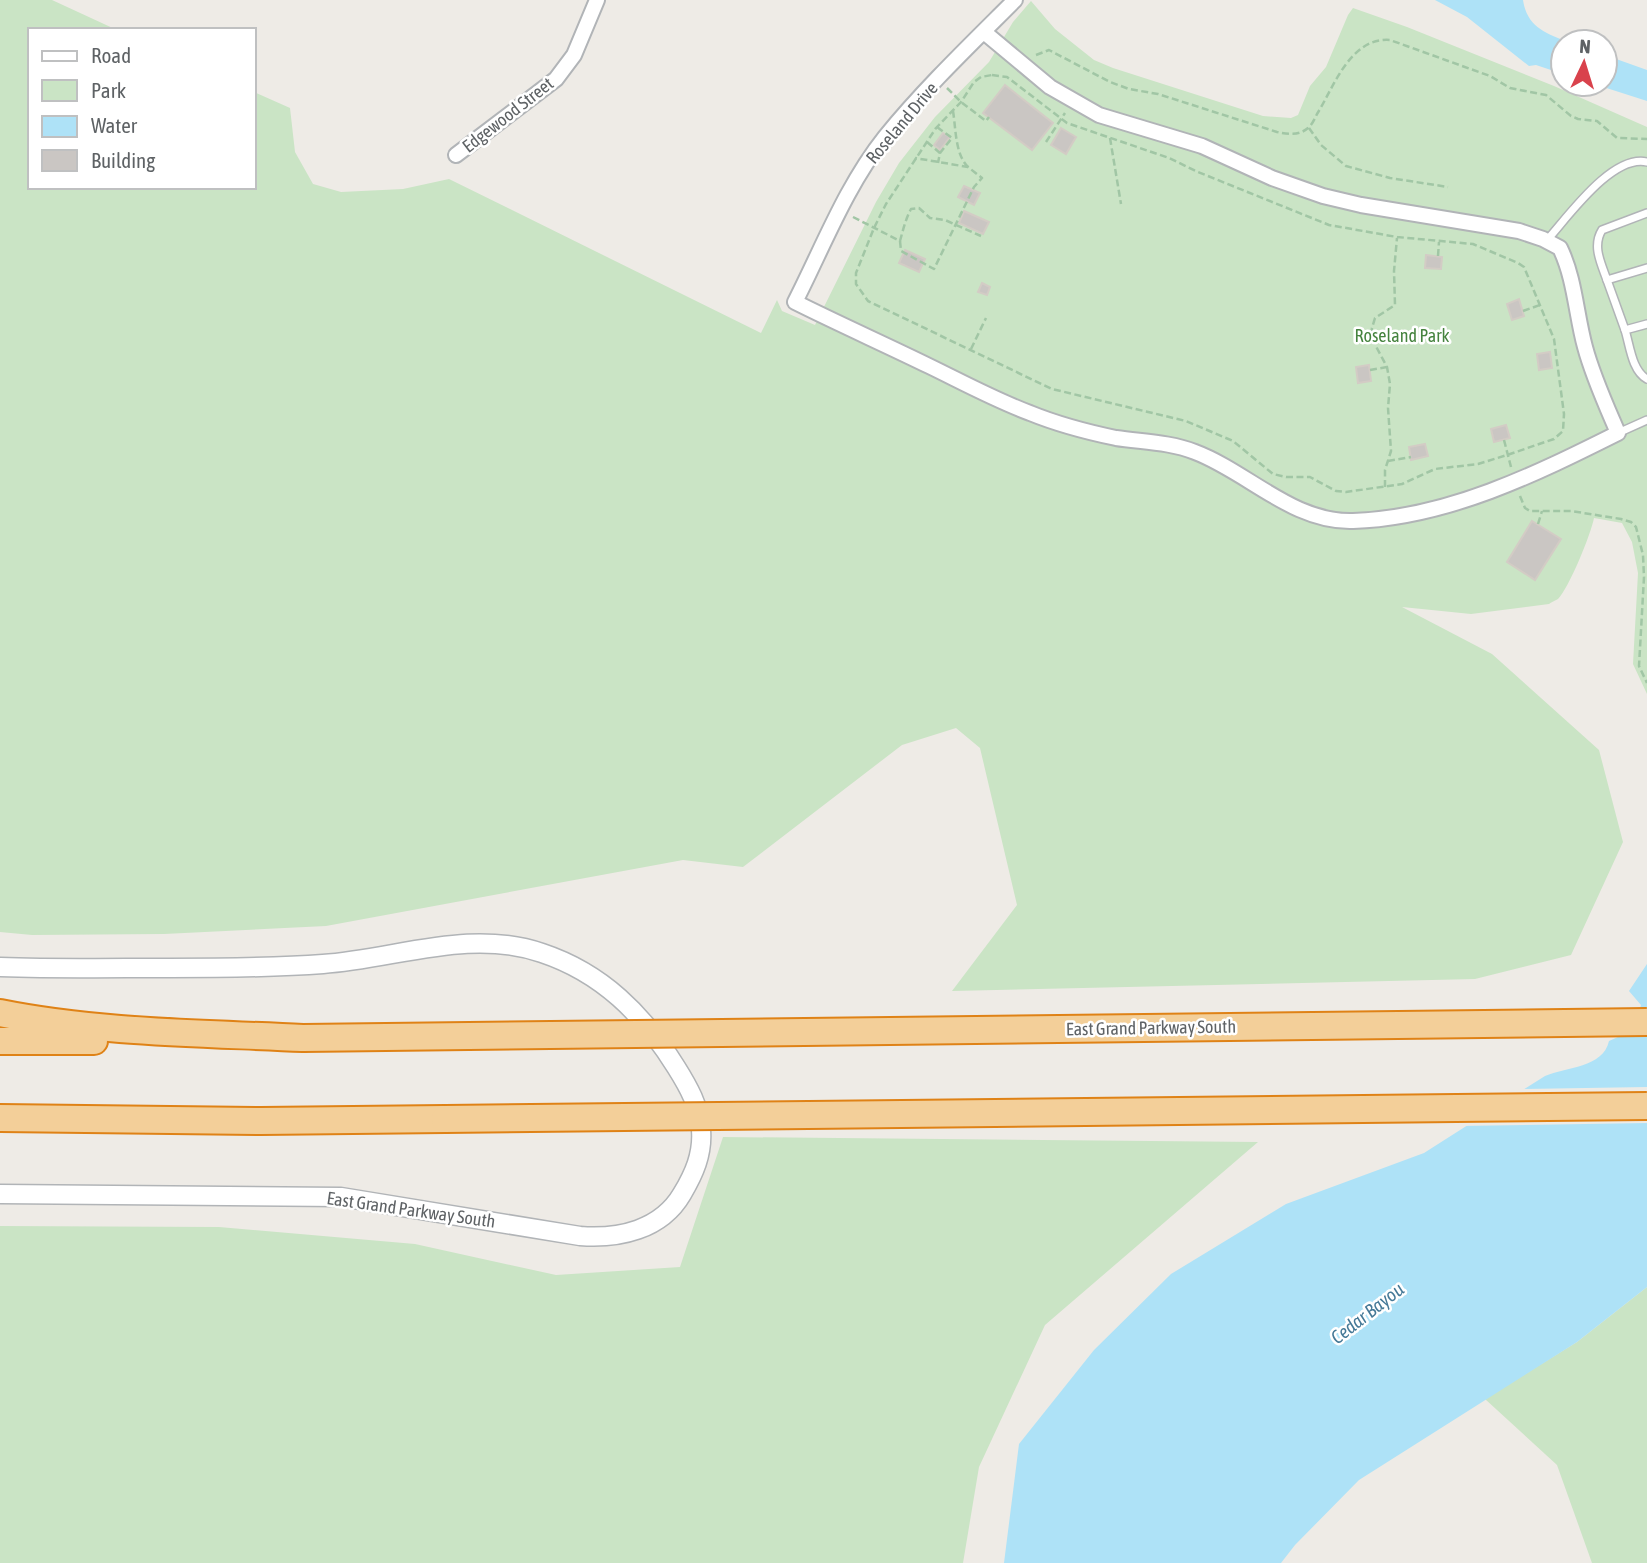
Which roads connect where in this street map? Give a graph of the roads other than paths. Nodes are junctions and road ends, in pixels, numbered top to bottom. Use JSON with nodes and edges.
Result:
{"nodes":[{"id":1,"x":597,"y":0,"type":"edge"},
{"id":2,"x":1015,"y":0,"type":"edge"},
{"id":3,"x":984,"y":32,"type":"junction"},
{"id":4,"x":457,"y":155,"type":"dead end"},
{"id":5,"x":1647,"y":162,"type":"edge"},
{"id":6,"x":1647,"y":213,"type":"edge"},
{"id":7,"x":1547,"y":240,"type":"junction"},
{"id":8,"x":1647,"y":268,"type":"edge"},
{"id":9,"x":1607,"y":280,"type":"junction"},
{"id":10,"x":1647,"y":324,"type":"edge"},
{"id":11,"x":1625,"y":330,"type":"junction"},
{"id":12,"x":1647,"y":379,"type":"edge"},
{"id":13,"x":1647,"y":420,"type":"edge"},
{"id":14,"x":1618,"y":433,"type":"junction"},
{"id":15,"x":0,"y":967,"type":"edge"},
{"id":16,"x":0,"y":1013,"type":"edge"},
{"id":17,"x":1647,"y":1022,"type":"edge"},
{"id":18,"x":303,"y":1038,"type":"junction"},
{"id":19,"x":0,"y":1041,"type":"edge"},
{"id":20,"x":1647,"y":1106,"type":"edge"},
{"id":21,"x":0,"y":1118,"type":"edge"},
{"id":22,"x":261,"y":1121,"type":"junction"},
{"id":23,"x":0,"y":1135,"type":"edge"},
{"id":24,"x":0,"y":1194,"type":"edge"}],
"edges":[{"from":1,"to":4,"type":"street","name":"Edgewood Street"},
{"from":2,"to":3,"type":"street","name":"Roseland Drive"},
{"from":3,"to":7,"type":"street"},
{"from":3,"to":14,"type":"street","name":"Roseland Drive"},
{"from":5,"to":7,"type":"lane"},
{"from":6,"to":9,"type":"lane"},
{"from":7,"to":14,"type":"street"},
{"from":8,"to":9,"type":"lane"},
{"from":9,"to":11,"type":"lane"},
{"from":10,"to":11,"type":"lane"},
{"from":11,"to":12,"type":"lane"},
{"from":13,"to":14,"type":"lane"},
{"from":15,"to":24,"type":"street","name":"East Grand Parkway South"},
{"from":16,"to":18,"type":"highway"},
{"from":17,"to":18,"type":"highway","name":"East Grand Parkway South","bridge":true},
{"from":18,"to":19,"type":"highway","name":"East Grand Parkway South"},
{"from":20,"to":22,"type":"highway","bridge":true},
{"from":21,"to":22,"type":"highway"},
{"from":22,"to":23,"type":"highway"}]}
